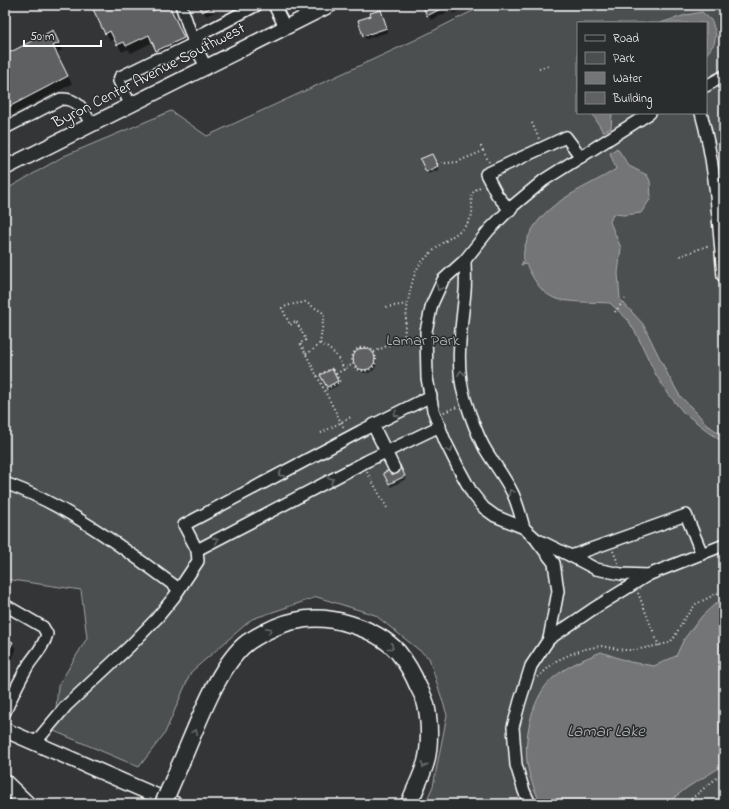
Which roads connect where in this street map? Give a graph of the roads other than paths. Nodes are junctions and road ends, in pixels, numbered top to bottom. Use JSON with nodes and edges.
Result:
{"nodes":[{"id":1,"x":181,"y":5,"type":"edge"},
{"id":2,"x":257,"y":5,"type":"edge"},
{"id":3,"x":274,"y":5,"type":"edge"},
{"id":4,"x":330,"y":5,"type":"edge"},
{"id":5,"x":285,"y":28,"type":"junction"},
{"id":6,"x":194,"y":43,"type":"junction"},
{"id":7,"x":206,"y":67,"type":"junction"},
{"id":8,"x":724,"y":76,"type":"edge"},
{"id":9,"x":707,"y":85,"type":"edge"},
{"id":10,"x":130,"y":104,"type":"junction"},
{"id":11,"x":648,"y":114,"type":"edge"},
{"id":12,"x":701,"y":114,"type":"edge"},
{"id":13,"x":91,"y":124,"type":"junction"},
{"id":14,"x":5,"y":128,"type":"edge"},
{"id":15,"x":581,"y":157,"type":"junction"},
{"id":16,"x":5,"y":168,"type":"edge"},
{"id":17,"x":510,"y":210,"type":"junction"},
{"id":18,"x":465,"y":260,"type":"junction"},
{"id":19,"x":724,"y":276,"type":"edge"},
{"id":20,"x":431,"y":396,"type":"junction"},
{"id":21,"x":438,"y":421,"type":"junction"},
{"id":22,"x":373,"y":425,"type":"junction"},
{"id":23,"x":386,"y":451,"type":"junction"},
{"id":24,"x":394,"y":468,"type":"dead end"},
{"id":25,"x":5,"y":483,"type":"edge"},
{"id":26,"x":524,"y":528,"type":"junction"},
{"id":27,"x":536,"y":540,"type":"junction"},
{"id":28,"x":724,"y":545,"type":"edge"},
{"id":29,"x":198,"y":550,"type":"junction"},
{"id":30,"x":702,"y":554,"type":"junction"},
{"id":31,"x":571,"y":556,"type":"junction"},
{"id":32,"x":648,"y":575,"type":"junction"},
{"id":33,"x":179,"y":589,"type":"junction"},
{"id":34,"x":5,"y":605,"type":"edge"},
{"id":35,"x":549,"y":639,"type":"junction"},
{"id":36,"x":5,"y":712,"type":"edge"},
{"id":37,"x":5,"y":730,"type":"edge"},
{"id":38,"x":35,"y":743,"type":"junction"},
{"id":39,"x":5,"y":783,"type":"edge"},
{"id":40,"x":27,"y":804,"type":"edge"},
{"id":41,"x":163,"y":804,"type":"edge"},
{"id":42,"x":175,"y":804,"type":"edge"},
{"id":43,"x":409,"y":804,"type":"edge"},
{"id":44,"x":530,"y":804,"type":"edge"}],
"edges":[{"from":1,"to":6,"type":"street"},
{"from":2,"to":6,"type":"street"},
{"from":3,"to":5,"type":"street"},
{"from":4,"to":5,"type":"main road","name":"Byron Center Avenue Southwest"},
{"from":5,"to":7,"type":"main road","name":"Byron Center Avenue Southwest"},
{"from":6,"to":7,"type":"street"},
{"from":6,"to":10,"type":"street"},
{"from":7,"to":10,"type":"main road","name":"Byron Center Avenue Southwest"},
{"from":8,"to":9,"type":"street"},
{"from":10,"to":13,"type":"main road","name":"Byron Center Avenue Southwest"},
{"from":11,"to":15,"type":"street"},
{"from":12,"to":19,"type":"street"},
{"from":13,"to":14,"type":"street"},
{"from":13,"to":16,"type":"main road","name":"Byron Center Avenue Southwest"},
{"from":15,"to":17,"type":"street"},
{"from":15,"to":17,"type":"street"},
{"from":17,"to":18,"type":"street"},
{"from":18,"to":20,"type":"street","one_way":true},
{"from":26,"to":18,"type":"street","one_way":true},
{"from":20,"to":21,"type":"street"},
{"from":20,"to":22,"type":"street","one_way":true},
{"from":21,"to":23,"type":"street"},
{"from":21,"to":26,"type":"street","one_way":true},
{"from":22,"to":23,"type":"street"},
{"from":22,"to":29,"type":"street","one_way":true},
{"from":23,"to":24,"type":"street"},
{"from":29,"to":23,"type":"street","one_way":true},
{"from":25,"to":33,"type":"street"},
{"from":26,"to":27,"type":"street"},
{"from":27,"to":31,"type":"street"},
{"from":27,"to":35,"type":"street"},
{"from":28,"to":30,"type":"street"},
{"from":29,"to":33,"type":"street"},
{"from":30,"to":31,"type":"street"},
{"from":30,"to":32,"type":"street"},
{"from":31,"to":32,"type":"street"},
{"from":32,"to":35,"type":"street"},
{"from":33,"to":38,"type":"street"},
{"from":34,"to":36,"type":"street"},
{"from":35,"to":44,"type":"street"},
{"from":37,"to":38,"type":"main road"},
{"from":38,"to":42,"type":"main road"},
{"from":39,"to":40,"type":"highway"},
{"from":41,"to":43,"type":"highway","one_way":true,"bridge":true}]}
